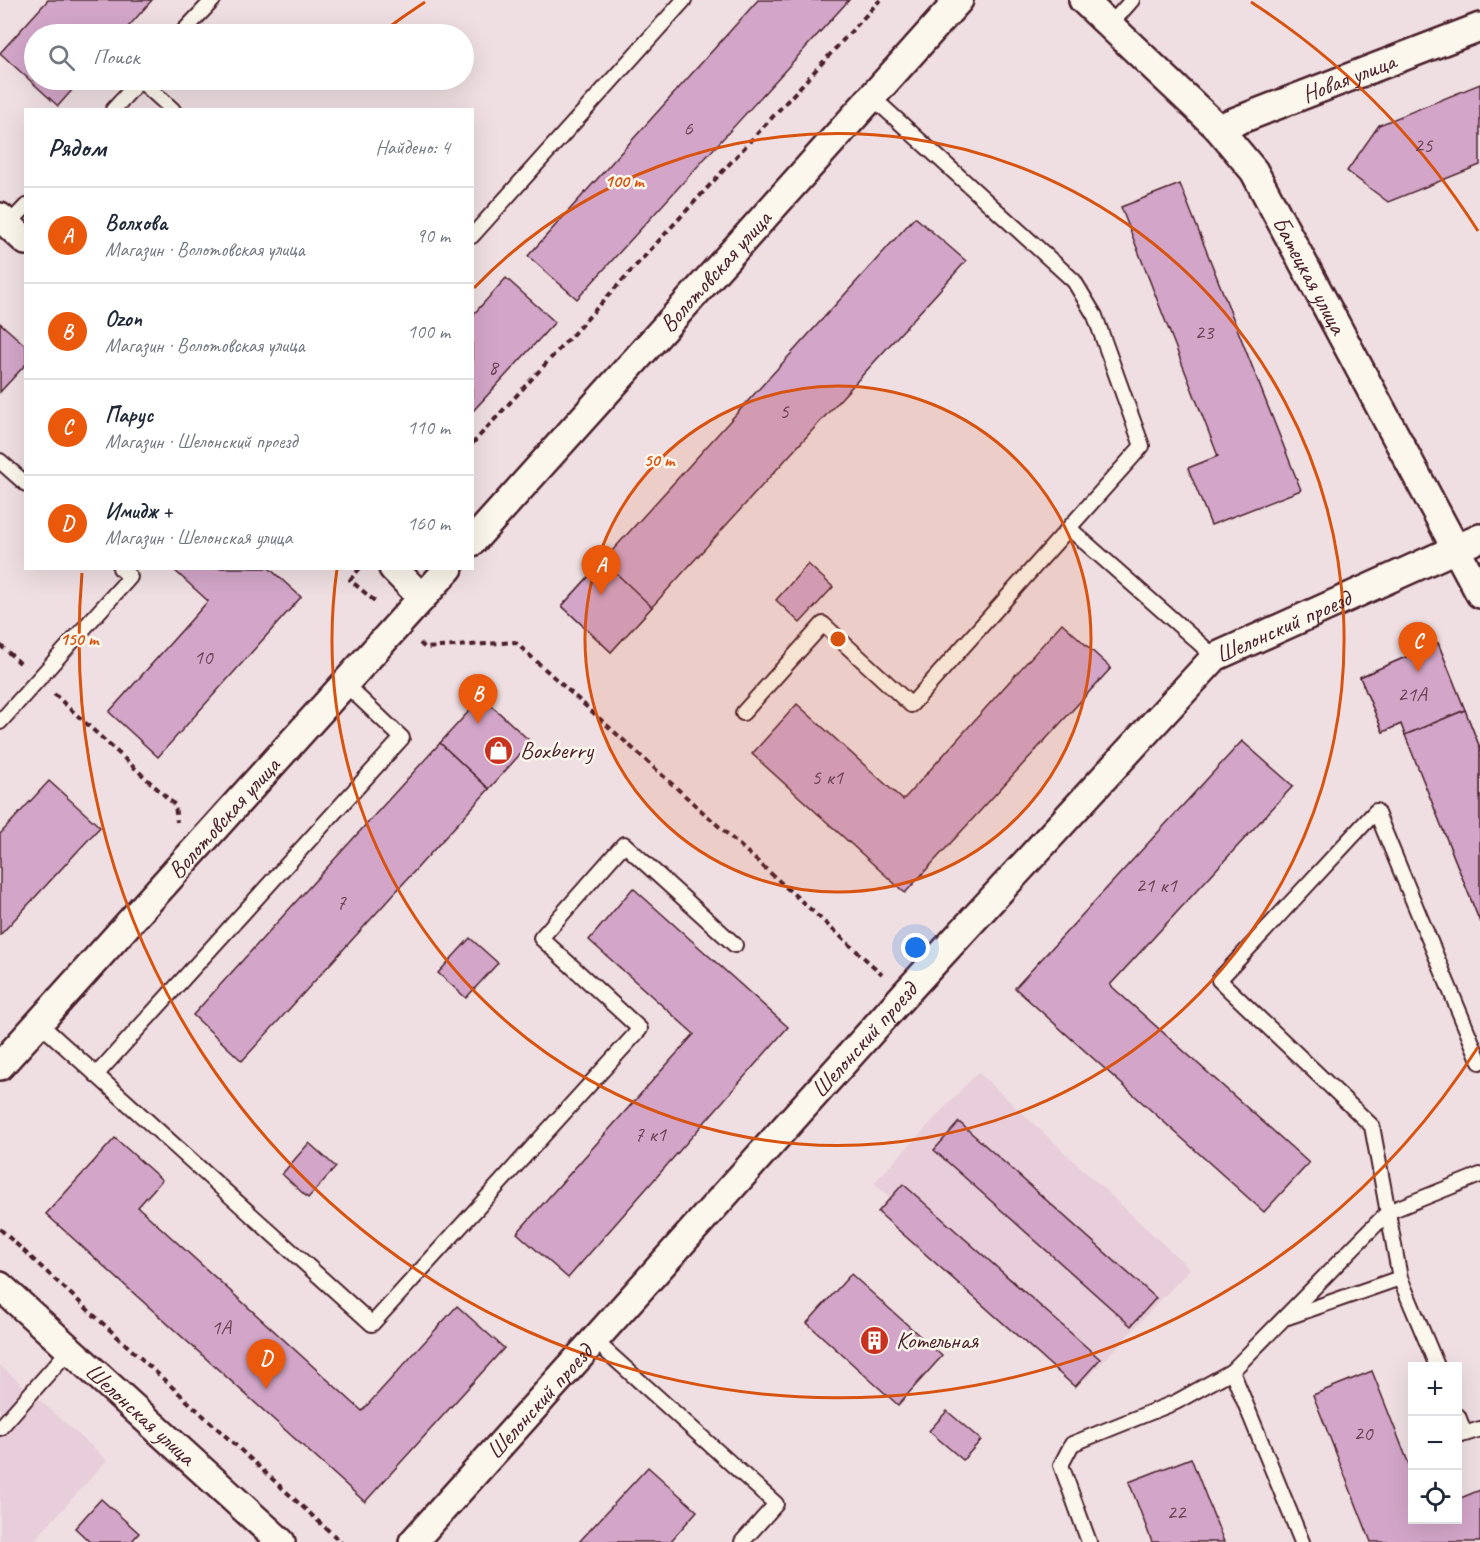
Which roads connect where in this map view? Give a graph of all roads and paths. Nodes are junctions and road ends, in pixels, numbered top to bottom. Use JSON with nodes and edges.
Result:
{"nodes":[{"id":1,"x":213,"y":0,"type":"edge"},
{"id":2,"x":684,"y":0,"type":"edge"},
{"id":3,"x":880,"y":0,"type":"edge"},
{"id":4,"x":959,"y":0,"type":"edge"},
{"id":5,"x":1083,"y":0,"type":"edge"},
{"id":6,"x":1132,"y":0,"type":"edge"},
{"id":7,"x":190,"y":24,"type":"edge"},
{"id":8,"x":1110,"y":25,"type":"junction"},
{"id":9,"x":1480,"y":27,"type":"edge"},
{"id":10,"x":131,"y":90,"type":"edge"},
{"id":11,"x":151,"y":90,"type":"edge"},
{"id":12,"x":872,"y":97,"type":"junction"},
{"id":13,"x":115,"y":108,"type":"edge"},
{"id":14,"x":171,"y":108,"type":"edge"},
{"id":15,"x":1218,"y":128,"type":"junction"},
{"id":16,"x":474,"y":234,"type":"edge"},
{"id":17,"x":474,"y":442,"type":"edge"},
{"id":18,"x":0,"y":461,"type":"edge"},
{"id":19,"x":24,"y":483,"type":"edge"},
{"id":20,"x":1070,"y":529,"type":"junction"},
{"id":21,"x":474,"y":540,"type":"edge"},
{"id":22,"x":1468,"y":543,"type":"edge"},
{"id":23,"x":122,"y":570,"type":"edge"},
{"id":24,"x":358,"y":570,"type":"edge"},
{"id":25,"x":395,"y":570,"type":"edge"},
{"id":26,"x":446,"y":570,"type":"edge"},
{"id":27,"x":350,"y":580,"type":"dead end"},
{"id":28,"x":1480,"y":594,"type":"edge"},
{"id":29,"x":422,"y":598,"type":"junction"},
{"id":30,"x":0,"y":645,"type":"edge"},
{"id":31,"x":425,"y":648,"type":"dead end"},
{"id":32,"x":1215,"y":657,"type":"junction"},
{"id":33,"x":38,"y":680,"type":"junction"},
{"id":34,"x":346,"y":685,"type":"junction"},
{"id":35,"x":743,"y":713,"type":"dead end"},
{"id":36,"x":0,"y":722,"type":"edge"},
{"id":37,"x":180,"y":867,"type":"junction"},
{"id":38,"x":735,"y":945,"type":"dead end"},
{"id":39,"x":905,"y":994,"type":"junction"},
{"id":40,"x":39,"y":1023,"type":"junction"},
{"id":41,"x":1480,"y":1062,"type":"edge"},
{"id":42,"x":0,"y":1066,"type":"edge"},
{"id":43,"x":96,"y":1075,"type":"junction"},
{"id":44,"x":1480,"y":1175,"type":"edge"},
{"id":45,"x":1388,"y":1212,"type":"junction"},
{"id":46,"x":0,"y":1229,"type":"edge"},
{"id":47,"x":1400,"y":1278,"type":"junction"},
{"id":48,"x":0,"y":1286,"type":"edge"},
{"id":49,"x":1285,"y":1318,"type":"junction"},
{"id":50,"x":594,"y":1340,"type":"junction"},
{"id":51,"x":70,"y":1349,"type":"junction"},
{"id":52,"x":1435,"y":1362,"type":"edge"},
{"id":53,"x":1232,"y":1371,"type":"junction"},
{"id":54,"x":1462,"y":1426,"type":"edge"},
{"id":55,"x":0,"y":1428,"type":"edge"},
{"id":56,"x":1480,"y":1429,"type":"edge"},
{"id":57,"x":281,"y":1542,"type":"edge"},
{"id":58,"x":341,"y":1542,"type":"edge"},
{"id":59,"x":413,"y":1542,"type":"edge"},
{"id":60,"x":742,"y":1542,"type":"edge"},
{"id":61,"x":1089,"y":1542,"type":"edge"},
{"id":62,"x":1302,"y":1542,"type":"edge"}],
"edges":[{"from":1,"to":7,"type":"lane"},
{"from":2,"to":16,"type":"lane"},
{"from":3,"to":17,"type":"path"},
{"from":4,"to":12,"type":"street","name":"Волотовская улица"},
{"from":5,"to":8,"type":"street","name":"Батецкая улица"},
{"from":6,"to":8,"type":"lane"},
{"from":8,"to":15,"type":"street","name":"Батецкая улица"},
{"from":9,"to":15,"type":"street","name":"Новая улица"},
{"from":10,"to":13,"type":"lane"},
{"from":11,"to":14,"type":"lane"},
{"from":12,"to":20,"type":"lane"},
{"from":12,"to":21,"type":"street","name":"Волотовская улица"},
{"from":15,"to":22,"type":"street","name":"Батецкая улица"},
{"from":18,"to":19,"type":"lane"},
{"from":20,"to":32,"type":"lane"},
{"from":20,"to":35,"type":"lane"},
{"from":22,"to":28,"type":"street","name":"Батецкая улица"},
{"from":22,"to":32,"type":"street","name":"Шелонский проезд"},
{"from":23,"to":33,"type":"lane"},
{"from":24,"to":27,"type":"path"},
{"from":25,"to":29,"type":"street"},
{"from":26,"to":29,"type":"street","name":"Волотовская улица"},
{"from":29,"to":34,"type":"street","name":"Волотовская улица"},
{"from":30,"to":33,"type":"path"},
{"from":31,"to":39,"type":"path"},
{"from":32,"to":39,"type":"street","name":"Шелонский проезд"},
{"from":33,"to":36,"type":"lane"},
{"from":33,"to":37,"type":"path"},
{"from":34,"to":37,"type":"street","name":"Волотовская улица"},
{"from":34,"to":43,"type":"lane"},
{"from":37,"to":40,"type":"street","name":"Волотовская улица"},
{"from":38,"to":43,"type":"lane"},
{"from":39,"to":50,"type":"street","name":"Шелонский проезд"},
{"from":40,"to":42,"type":"street","name":"Волотовская улица"},
{"from":40,"to":43,"type":"lane"},
{"from":41,"to":45,"type":"lane"},
{"from":44,"to":45,"type":"lane"},
{"from":45,"to":47,"type":"lane"},
{"from":45,"to":49,"type":"lane"},
{"from":46,"to":58,"type":"path"},
{"from":47,"to":49,"type":"lane"},
{"from":47,"to":52,"type":"lane"},
{"from":48,"to":51,"type":"street","name":"Шелонская улица"},
{"from":49,"to":53,"type":"lane"},
{"from":50,"to":59,"type":"street","name":"Шелонский проезд"},
{"from":50,"to":60,"type":"lane"},
{"from":51,"to":55,"type":"lane"},
{"from":51,"to":57,"type":"street","name":"Шелонская улица"},
{"from":53,"to":61,"type":"lane"},
{"from":53,"to":62,"type":"lane"},
{"from":54,"to":56,"type":"lane"}]}
